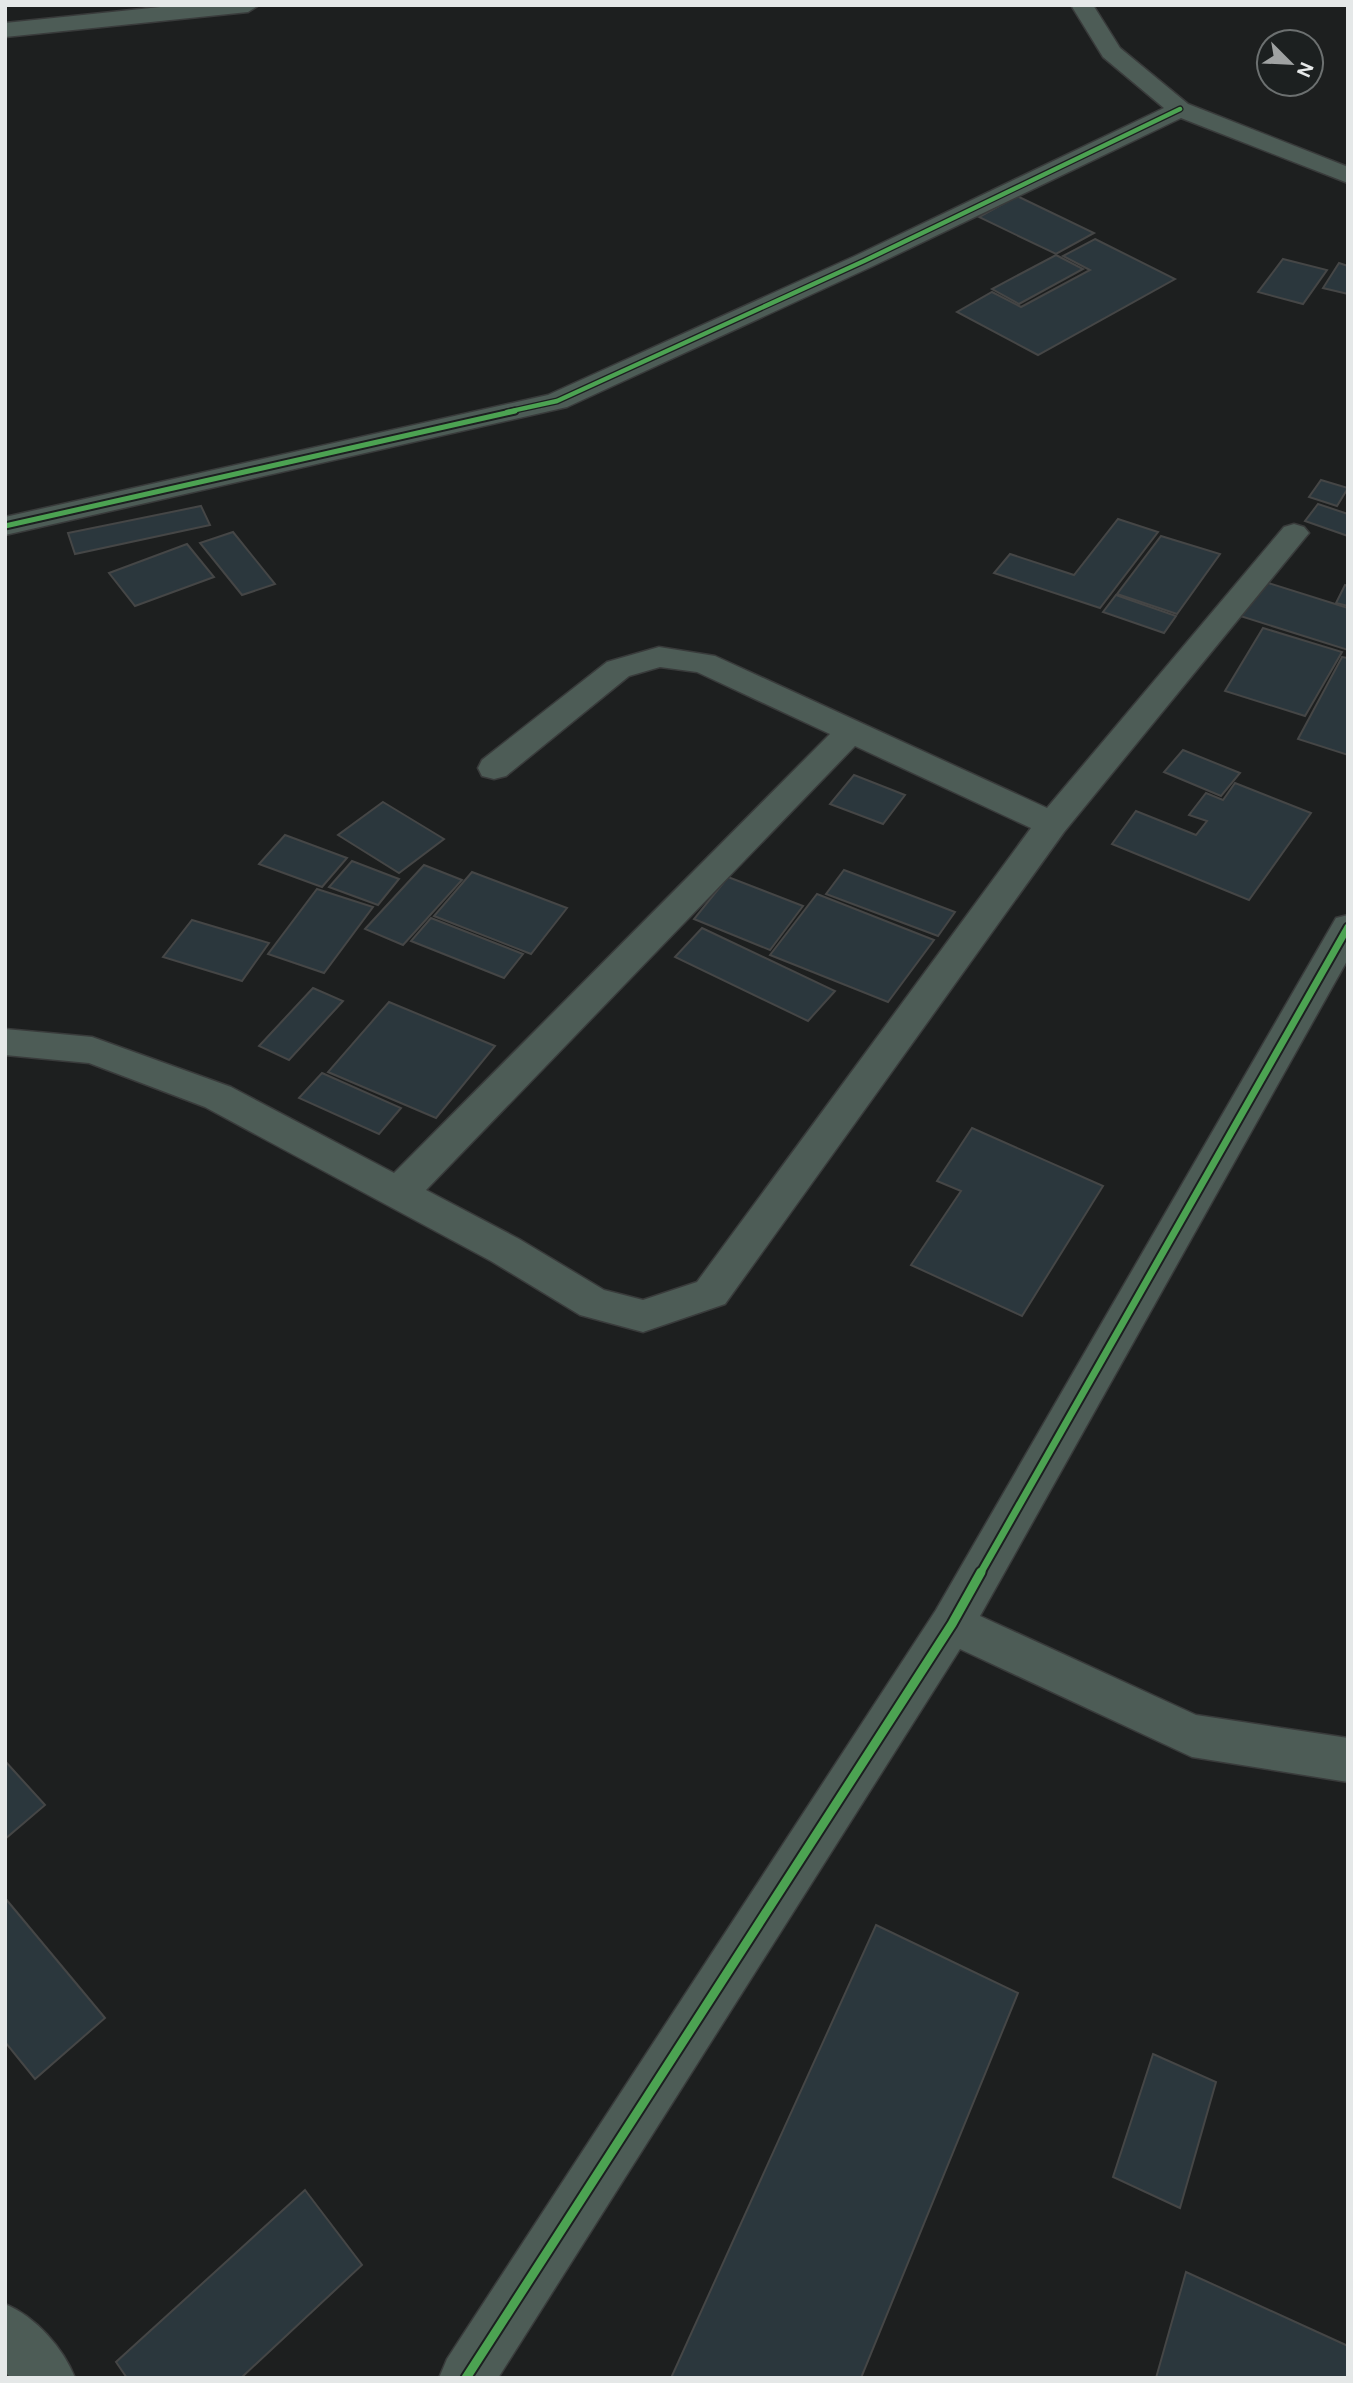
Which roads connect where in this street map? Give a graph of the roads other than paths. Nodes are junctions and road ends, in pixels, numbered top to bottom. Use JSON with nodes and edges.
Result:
{"nodes":[{"id":1,"x":40,"y":5,"type":"edge"},
{"id":2,"x":248,"y":5,"type":"edge"},
{"id":3,"x":1082,"y":5,"type":"edge"},
{"id":4,"x":5,"y":9,"type":"edge"},
{"id":5,"x":161,"y":10,"type":"edge"},
{"id":6,"x":5,"y":30,"type":"edge"},
{"id":7,"x":1180,"y":109,"type":"junction"},
{"id":8,"x":1348,"y":176,"type":"edge"},
{"id":9,"x":5,"y":526,"type":"edge"},
{"id":10,"x":1294,"y":533,"type":"dead end"},
{"id":11,"x":852,"y":731,"type":"junction"},
{"id":12,"x":494,"y":768,"type":"dead end"},
{"id":13,"x":1052,"y":824,"type":"junction"},
{"id":14,"x":1348,"y":927,"type":"edge"},
{"id":15,"x":5,"y":1042,"type":"edge"},
{"id":16,"x":399,"y":1193,"type":"junction"},
{"id":17,"x":952,"y":1624,"type":"junction"},
{"id":18,"x":1348,"y":1760,"type":"edge"},
{"id":19,"x":5,"y":2331,"type":"edge"},
{"id":20,"x":48,"y":2378,"type":"edge"},
{"id":21,"x":466,"y":2378,"type":"edge"}],
"edges":[{"from":1,"to":4,"type":"street"},
{"from":2,"to":5,"type":"street"},
{"from":3,"to":7,"type":"street"},
{"from":5,"to":6,"type":"street"},
{"from":7,"to":8,"type":"street"},
{"from":7,"to":9,"type":"street"},
{"from":10,"to":13,"type":"street"},
{"from":11,"to":12,"type":"street"},
{"from":11,"to":13,"type":"street"},
{"from":11,"to":16,"type":"street"},
{"from":13,"to":16,"type":"street"},
{"from":14,"to":17,"type":"street"},
{"from":15,"to":16,"type":"street"},
{"from":17,"to":18,"type":"street"},
{"from":17,"to":21,"type":"street"},
{"from":19,"to":20,"type":"street"}]}
